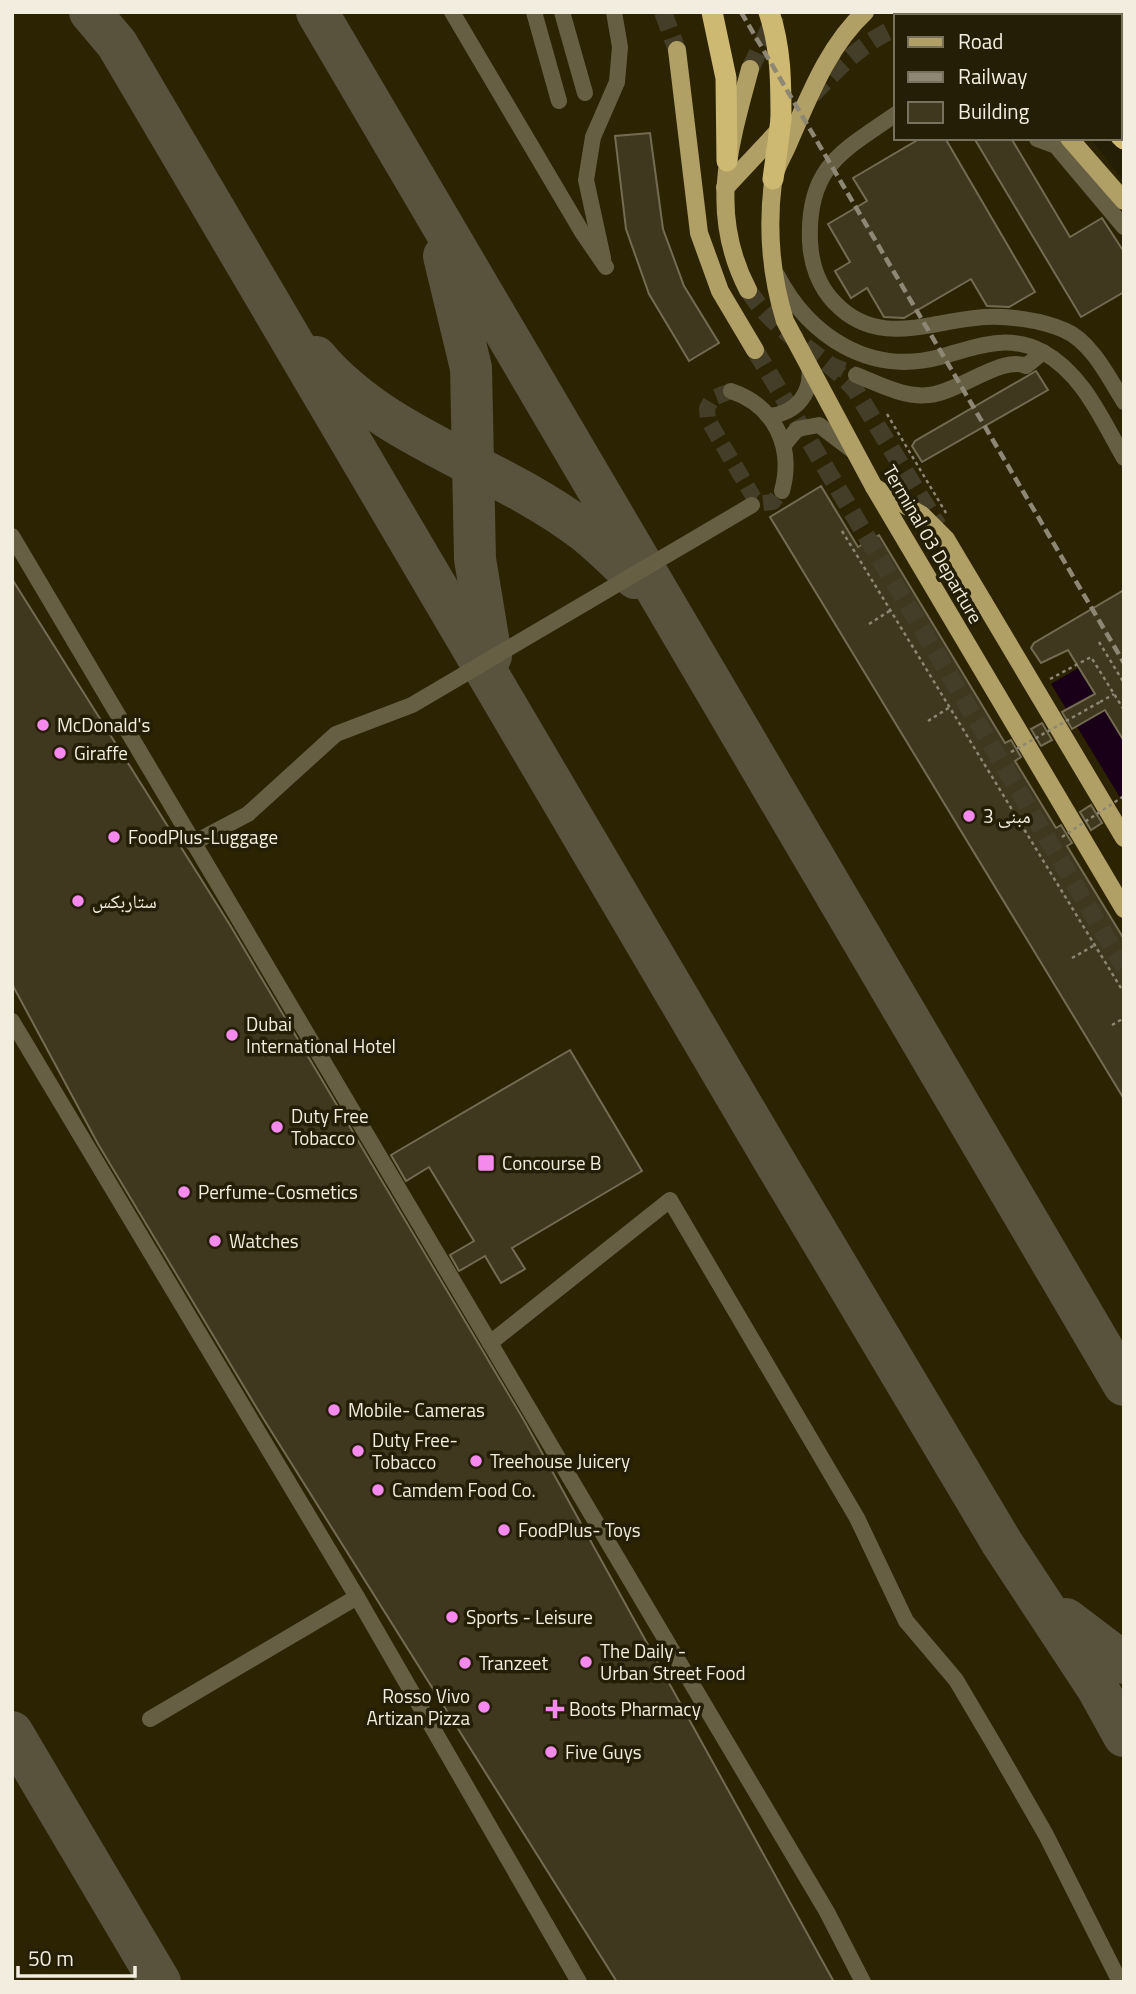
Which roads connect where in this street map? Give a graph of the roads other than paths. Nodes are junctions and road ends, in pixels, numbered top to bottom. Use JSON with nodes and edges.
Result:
{"nodes":[{"id":1,"x":452,"y":12,"type":"edge"},
{"id":2,"x":534,"y":12,"type":"edge"},
{"id":3,"x":562,"y":12,"type":"edge"},
{"id":4,"x":614,"y":12,"type":"edge"},
{"id":5,"x":712,"y":12,"type":"edge"},
{"id":6,"x":769,"y":12,"type":"edge"},
{"id":7,"x":865,"y":12,"type":"edge"},
{"id":8,"x":677,"y":50,"type":"tunnel mouth"},
{"id":9,"x":750,"y":69,"type":"tunnel mouth"},
{"id":10,"x":585,"y":93,"type":"dead end"},
{"id":11,"x":559,"y":101,"type":"dead end"},
{"id":12,"x":894,"y":115,"type":"edge"},
{"id":13,"x":788,"y":116,"type":"junction"},
{"id":14,"x":1040,"y":140,"type":"edge"},
{"id":15,"x":1071,"y":140,"type":"edge"},
{"id":16,"x":727,"y":161,"type":"junction"},
{"id":17,"x":773,"y":179,"type":"junction"},
{"id":18,"x":725,"y":188,"type":"junction"},
{"id":19,"x":1124,"y":201,"type":"edge"},
{"id":20,"x":1124,"y":227,"type":"edge"},
{"id":21,"x":732,"y":254,"type":"junction"},
{"id":22,"x":771,"y":264,"type":"junction"},
{"id":23,"x":748,"y":290,"type":"tunnel mouth"},
{"id":24,"x":715,"y":291,"type":"junction"},
{"id":25,"x":755,"y":350,"type":"tunnel mouth"},
{"id":26,"x":1043,"y":352,"type":"junction"},
{"id":27,"x":809,"y":365,"type":"junction"},
{"id":28,"x":856,"y":375,"type":"tunnel mouth"},
{"id":29,"x":731,"y":391,"type":"dead end"},
{"id":30,"x":1124,"y":402,"type":"edge"},
{"id":31,"x":769,"y":416,"type":"junction"},
{"id":32,"x":784,"y":445,"type":"junction"},
{"id":33,"x":858,"y":455,"type":"junction"},
{"id":34,"x":1124,"y":458,"type":"edge"},
{"id":35,"x":874,"y":487,"type":"junction"},
{"id":36,"x":782,"y":491,"type":"dead end"},
{"id":37,"x":752,"y":505,"type":"dead end"},
{"id":38,"x":12,"y":536,"type":"edge"},
{"id":39,"x":1124,"y":838,"type":"edge"},
{"id":40,"x":193,"y":843,"type":"junction"},
{"id":41,"x":1124,"y":909,"type":"edge"},
{"id":42,"x":12,"y":1021,"type":"edge"},
{"id":43,"x":490,"y":1343,"type":"junction"},
{"id":44,"x":357,"y":1597,"type":"junction"},
{"id":45,"x":150,"y":1719,"type":"dead end"},
{"id":46,"x":579,"y":1982,"type":"edge"},
{"id":47,"x":863,"y":1982,"type":"edge"},
{"id":48,"x":1120,"y":1982,"type":"edge"}],
"edges":[{"from":1,"to":4,"type":"lane"},
{"from":2,"to":11,"type":"lane"},
{"from":3,"to":10,"type":"lane"},
{"from":5,"to":16,"type":"highway"},
{"from":6,"to":13,"type":"highway"},
{"from":7,"to":17,"type":"main road"},
{"from":8,"to":24,"type":"main road"},
{"from":9,"to":16,"type":"main road"},
{"from":12,"to":30,"type":"lane"},
{"from":13,"to":17,"type":"highway","bridge":true},
{"from":13,"to":18,"type":"main road"},
{"from":14,"to":20,"type":"lane"},
{"from":15,"to":19,"type":"main road"},
{"from":16,"to":18,"type":"main road"},
{"from":17,"to":22,"type":"main road","name":"Terminal 03 Departure"},
{"from":18,"to":21,"type":"main road"},
{"from":21,"to":23,"type":"main road"},
{"from":21,"to":24,"type":"main road"},
{"from":22,"to":26,"type":"lane"},
{"from":22,"to":27,"type":"main road","name":"Terminal 03 Departure"},
{"from":24,"to":25,"type":"main road"},
{"from":26,"to":28,"type":"lane"},
{"from":26,"to":34,"type":"lane"},
{"from":27,"to":31,"type":"lane"},
{"from":27,"to":33,"type":"main road","name":"Terminal 03 Departure"},
{"from":29,"to":31,"type":"lane"},
{"from":31,"to":32,"type":"lane"},
{"from":32,"to":33,"type":"lane"},
{"from":32,"to":36,"type":"lane"},
{"from":33,"to":35,"type":"main road","name":"Terminal 03 Departure"},
{"from":35,"to":39,"type":"main road"},
{"from":35,"to":41,"type":"main road","name":"Terminal 03 Departure"},
{"from":37,"to":40,"type":"lane"},
{"from":38,"to":40,"type":"lane"},
{"from":40,"to":43,"type":"lane"},
{"from":42,"to":44,"type":"lane"},
{"from":43,"to":47,"type":"lane"},
{"from":43,"to":48,"type":"lane"},
{"from":44,"to":45,"type":"lane"},
{"from":44,"to":46,"type":"lane"}]}
